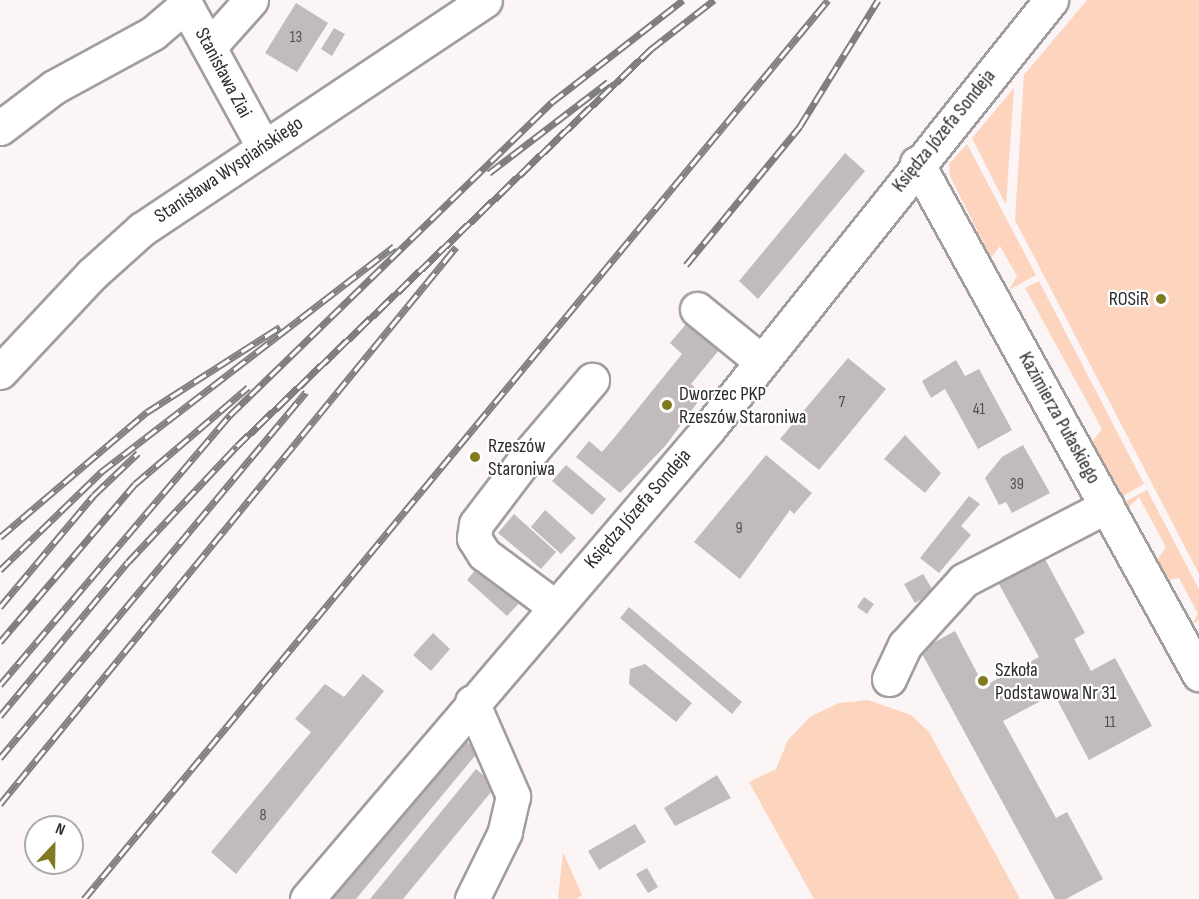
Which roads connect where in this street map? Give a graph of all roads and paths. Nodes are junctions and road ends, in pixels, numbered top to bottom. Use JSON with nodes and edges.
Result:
{"nodes":[{"id":1,"x":251,"y":0,"type":"edge"},
{"id":2,"x":485,"y":0,"type":"edge"},
{"id":3,"x":1051,"y":0,"type":"edge"},
{"id":4,"x":184,"y":3,"type":"edge"},
{"id":5,"x":209,"y":47,"type":"junction"},
{"id":6,"x":0,"y":128,"type":"edge"},
{"id":7,"x":263,"y":146,"type":"junction"},
{"id":8,"x":917,"y":163,"type":"junction"},
{"id":9,"x":697,"y":309,"type":"dead end"},
{"id":10,"x":761,"y":361,"type":"junction"},
{"id":11,"x":0,"y":372,"type":"edge"},
{"id":12,"x":592,"y":380,"type":"dead end"},
{"id":13,"x":1107,"y":506,"type":"junction"},
{"id":14,"x":554,"y":606,"type":"junction"},
{"id":15,"x":1199,"y":674,"type":"edge"},
{"id":16,"x":889,"y":679,"type":"dead end"},
{"id":17,"x":472,"y":702,"type":"junction"},
{"id":18,"x":307,"y":899,"type":"edge"},
{"id":19,"x":472,"y":899,"type":"edge"}],
"edges":[{"from":1,"to":5,"type":"street"},
{"from":2,"to":7,"type":"street","name":"Stanisława Wyspiańskiego"},
{"from":3,"to":8,"type":"street","name":"Księdza Józefa Sondeja"},
{"from":4,"to":5,"type":"street","name":"Stanisława Ziai"},
{"from":4,"to":6,"type":"street"},
{"from":5,"to":7,"type":"street","name":"Stanisława Ziai"},
{"from":7,"to":11,"type":"street","name":"Stanisława Wyspiańskiego"},
{"from":8,"to":10,"type":"street","name":"Księdza Józefa Sondeja"},
{"from":8,"to":13,"type":"street","name":"Kazimierza Pułaskiego"},
{"from":9,"to":10,"type":"street"},
{"from":10,"to":14,"type":"street","name":"Księdza Józefa Sondeja"},
{"from":12,"to":14,"type":"street"},
{"from":13,"to":15,"type":"street","name":"Kazimierza Pułaskiego"},
{"from":13,"to":16,"type":"street"},
{"from":14,"to":17,"type":"street","name":"Księdza Józefa Sondeja"},
{"from":17,"to":18,"type":"street","name":"Księdza Józefa Sondeja"},
{"from":17,"to":19,"type":"street"}]}
